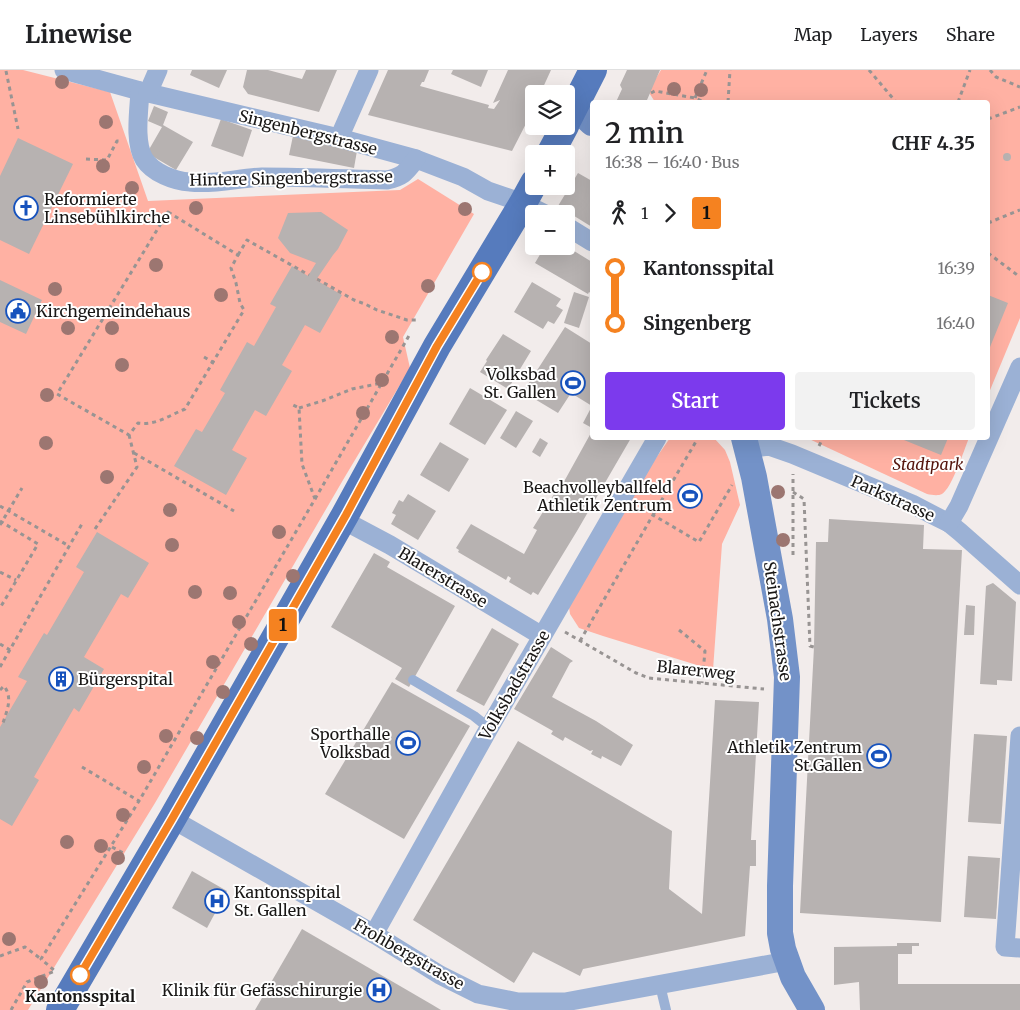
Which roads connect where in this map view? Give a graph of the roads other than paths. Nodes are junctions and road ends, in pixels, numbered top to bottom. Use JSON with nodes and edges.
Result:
{"nodes":[{"id":1,"x":64,"y":70,"type":"edge"},
{"id":2,"x":158,"y":70,"type":"edge"},
{"id":3,"x":369,"y":70,"type":"edge"},
{"id":4,"x":593,"y":70,"type":"edge"},
{"id":5,"x":144,"y":92,"type":"junction"},
{"id":6,"x":575,"y":120,"type":"edge"},
{"id":7,"x":338,"y":138,"type":"junction"},
{"id":8,"x":416,"y":159,"type":"junction"},
{"id":9,"x":534,"y":200,"type":"edge"},
{"id":10,"x":575,"y":232,"type":"edge"},
{"id":11,"x":590,"y":241,"type":"edge"},
{"id":12,"x":1020,"y":368,"type":"edge"},
{"id":13,"x":990,"y":436,"type":"edge"},
{"id":14,"x":656,"y":440,"type":"edge"},
{"id":15,"x":988,"y":440,"type":"edge"},
{"id":16,"x":746,"y":443,"type":"edge"},
{"id":17,"x":343,"y":520,"type":"junction"},
{"id":18,"x":949,"y":523,"type":"junction"},
{"id":19,"x":1020,"y":585,"type":"edge"},
{"id":20,"x":546,"y":629,"type":"junction"},
{"id":21,"x":413,"y":680,"type":"dead end"},
{"id":22,"x":489,"y":728,"type":"junction"},
{"id":23,"x":1020,"y":736,"type":"edge"},
{"id":24,"x":172,"y":819,"type":"junction"},
{"id":25,"x":374,"y":934,"type":"junction"},
{"id":26,"x":1013,"y":947,"type":"edge"},
{"id":27,"x":786,"y":961,"type":"junction"},
{"id":28,"x":660,"y":984,"type":"junction"},
{"id":29,"x":60,"y":1010,"type":"edge"},
{"id":30,"x":666,"y":1010,"type":"edge"},
{"id":31,"x":812,"y":1010,"type":"edge"}],
"edges":[{"from":1,"to":5,"type":"street","name":"Singenbergstrasse"},
{"from":2,"to":5,"type":"street"},
{"from":3,"to":7,"type":"street"},
{"from":4,"to":6,"type":"main road"},
{"from":5,"to":7,"type":"street","name":"Singenbergstrasse"},
{"from":5,"to":8,"type":"street","name":"Hintere Singenbergstrasse"},
{"from":7,"to":8,"type":"street","name":"Singenbergstrasse"},
{"from":8,"to":9,"type":"street","name":"Singenbergstrasse"},
{"from":9,"to":17,"type":"main road"},
{"from":10,"to":11,"type":"street"},
{"from":12,"to":13,"type":"street"},
{"from":14,"to":20,"type":"street","name":"Volksbadstrasse"},
{"from":15,"to":18,"type":"street"},
{"from":16,"to":18,"type":"street","name":"Parkstrasse"},
{"from":16,"to":27,"type":"main road","name":"Steinachstrasse"},
{"from":17,"to":20,"type":"street","name":"Blarerstrasse"},
{"from":17,"to":24,"type":"main road"},
{"from":18,"to":19,"type":"street","name":"Parkstrasse"},
{"from":20,"to":22,"type":"street","name":"Volksbadstrasse"},
{"from":21,"to":22,"type":"lane"},
{"from":22,"to":25,"type":"street","name":"Volksbadstrasse"},
{"from":23,"to":26,"type":"street"},
{"from":24,"to":25,"type":"street","name":"Frohbergstrasse"},
{"from":24,"to":29,"type":"main road"},
{"from":25,"to":28,"type":"street","name":"Frohbergstrasse"},
{"from":27,"to":28,"type":"street","name":"Frohbergstrasse"},
{"from":27,"to":31,"type":"main road","name":"Steinachstrasse"},
{"from":28,"to":30,"type":"lane"}]}
